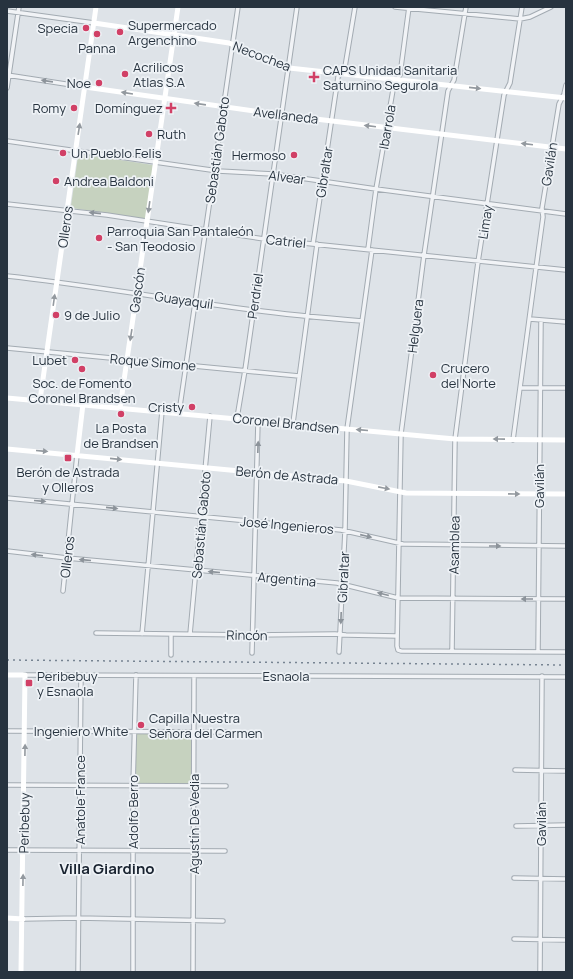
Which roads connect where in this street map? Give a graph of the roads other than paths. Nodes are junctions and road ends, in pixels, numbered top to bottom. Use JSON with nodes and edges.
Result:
{"nodes":[{"id":1,"x":19,"y":7,"type":"edge"},
{"id":2,"x":96,"y":7,"type":"edge"},
{"id":3,"x":178,"y":7,"type":"edge"},
{"id":4,"x":238,"y":7,"type":"edge"},
{"id":5,"x":297,"y":7,"type":"edge"},
{"id":6,"x":354,"y":7,"type":"edge"},
{"id":7,"x":395,"y":7,"type":"edge"},
{"id":8,"x":466,"y":7,"type":"edge"},
{"id":9,"x":522,"y":7,"type":"edge"},
{"id":10,"x":551,"y":7,"type":"edge"},
{"id":11,"x":409,"y":8,"type":"edge"},
{"id":12,"x":7,"y":10,"type":"edge"},
{"id":13,"x":18,"y":13,"type":"junction"},
{"id":14,"x":465,"y":14,"type":"junction"},
{"id":15,"x":520,"y":19,"type":"junction"},
{"id":16,"x":94,"y":24,"type":"junction"},
{"id":17,"x":174,"y":35,"type":"junction"},
{"id":18,"x":233,"y":44,"type":"junction"},
{"id":19,"x":289,"y":68,"type":"junction"},
{"id":20,"x":341,"y":73,"type":"junction"},
{"id":21,"x":8,"y":75,"type":"edge"},
{"id":22,"x":397,"y":80,"type":"junction"},
{"id":23,"x":451,"y":85,"type":"junction"},
{"id":24,"x":566,"y":85,"type":"edge"},
{"id":25,"x":85,"y":87,"type":"junction"},
{"id":26,"x":7,"y":88,"type":"edge"},
{"id":27,"x":506,"y":91,"type":"junction"},
{"id":28,"x":564,"y":98,"type":"edge"},
{"id":29,"x":165,"y":99,"type":"junction"},
{"id":30,"x":223,"y":107,"type":"junction"},
{"id":31,"x":282,"y":115,"type":"junction"},
{"id":32,"x":332,"y":121,"type":"junction"},
{"id":33,"x":387,"y":128,"type":"junction"},
{"id":34,"x":442,"y":135,"type":"junction"},
{"id":35,"x":7,"y":141,"type":"edge"},
{"id":36,"x":497,"y":141,"type":"junction"},
{"id":37,"x":552,"y":148,"type":"junction"},
{"id":38,"x":566,"y":149,"type":"edge"},
{"id":39,"x":75,"y":152,"type":"junction"},
{"id":40,"x":156,"y":162,"type":"junction"},
{"id":41,"x":215,"y":170,"type":"junction"},
{"id":42,"x":274,"y":174,"type":"junction"},
{"id":43,"x":322,"y":182,"type":"junction"},
{"id":44,"x":376,"y":189,"type":"junction"},
{"id":45,"x":433,"y":197,"type":"junction"},
{"id":46,"x":7,"y":204,"type":"edge"},
{"id":47,"x":487,"y":204,"type":"junction"},
{"id":48,"x":68,"y":210,"type":"junction"},
{"id":49,"x":542,"y":212,"type":"junction"},
{"id":50,"x":566,"y":214,"type":"edge"},
{"id":51,"x":147,"y":221,"type":"junction"},
{"id":52,"x":205,"y":229,"type":"junction"},
{"id":53,"x":264,"y":239,"type":"junction"},
{"id":54,"x":315,"y":244,"type":"junction"},
{"id":55,"x":370,"y":250,"type":"junction"},
{"id":56,"x":424,"y":255,"type":"junction"},
{"id":57,"x":478,"y":262,"type":"junction"},
{"id":58,"x":536,"y":268,"type":"junction"},
{"id":59,"x":566,"y":270,"type":"edge"},
{"id":60,"x":7,"y":276,"type":"edge"},
{"id":61,"x":57,"y":281,"type":"junction"},
{"id":62,"x":137,"y":293,"type":"junction"},
{"id":63,"x":194,"y":302,"type":"junction"},
{"id":64,"x":253,"y":310,"type":"junction"},
{"id":65,"x":308,"y":317,"type":"junction"},
{"id":66,"x":530,"y":319,"type":"junction"},
{"id":67,"x":362,"y":321,"type":"junction"},
{"id":68,"x":541,"y":321,"type":"junction"},
{"id":69,"x":566,"y":322,"type":"edge"},
{"id":70,"x":7,"y":348,"type":"edge"},
{"id":71,"x":47,"y":352,"type":"junction"},
{"id":72,"x":127,"y":360,"type":"junction"},
{"id":73,"x":186,"y":364,"type":"junction"},
{"id":74,"x":245,"y":370,"type":"junction"},
{"id":75,"x":299,"y":376,"type":"junction"},
{"id":76,"x":520,"y":388,"type":"junction"},
{"id":77,"x":542,"y":388,"type":"junction"},
{"id":78,"x":566,"y":388,"type":"edge"},
{"id":79,"x":7,"y":398,"type":"edge"},
{"id":80,"x":40,"y":400,"type":"junction"},
{"id":81,"x":83,"y":404,"type":"junction"},
{"id":82,"x":120,"y":408,"type":"junction"},
{"id":83,"x":162,"y":412,"type":"junction"},
{"id":84,"x":179,"y":413,"type":"junction"},
{"id":85,"x":210,"y":416,"type":"junction"},
{"id":86,"x":237,"y":418,"type":"junction"},
{"id":87,"x":258,"y":421,"type":"junction"},
{"id":88,"x":292,"y":423,"type":"junction"},
{"id":89,"x":347,"y":429,"type":"junction"},
{"id":90,"x":401,"y":434,"type":"junction"},
{"id":91,"x":455,"y":439,"type":"junction"},
{"id":92,"x":513,"y":440,"type":"junction"},
{"id":93,"x":539,"y":440,"type":"junction"},
{"id":94,"x":566,"y":440,"type":"edge"},
{"id":95,"x":7,"y":448,"type":"edge"},
{"id":96,"x":77,"y":456,"type":"junction"},
{"id":97,"x":157,"y":463,"type":"junction"},
{"id":98,"x":206,"y":468,"type":"junction"},
{"id":99,"x":257,"y":473,"type":"junction"},
{"id":100,"x":346,"y":481,"type":"junction"},
{"id":101,"x":401,"y":492,"type":"junction"},
{"id":102,"x":455,"y":493,"type":"junction"},
{"id":103,"x":539,"y":494,"type":"junction"},
{"id":104,"x":566,"y":494,"type":"edge"},
{"id":105,"x":7,"y":498,"type":"edge"},
{"id":106,"x":73,"y":504,"type":"junction"},
{"id":107,"x":152,"y":513,"type":"junction"},
{"id":108,"x":201,"y":516,"type":"junction"},
{"id":109,"x":256,"y":522,"type":"junction"},
{"id":110,"x":345,"y":531,"type":"junction"},
{"id":111,"x":398,"y":544,"type":"junction"},
{"id":112,"x":453,"y":546,"type":"junction"},
{"id":113,"x":540,"y":546,"type":"junction"},
{"id":114,"x":566,"y":546,"type":"edge"},
{"id":115,"x":7,"y":551,"type":"edge"},
{"id":116,"x":67,"y":558,"type":"junction"},
{"id":117,"x":148,"y":566,"type":"junction"},
{"id":118,"x":196,"y":571,"type":"junction"},
{"id":119,"x":253,"y":576,"type":"junction"},
{"id":120,"x":342,"y":584,"type":"junction"},
{"id":121,"x":63,"y":591,"type":"dead end"},
{"id":122,"x":398,"y":598,"type":"junction"},
{"id":123,"x":452,"y":598,"type":"junction"},
{"id":124,"x":540,"y":599,"type":"junction"},
{"id":125,"x":566,"y":599,"type":"edge"},
{"id":126,"x":96,"y":633,"type":"dead end"},
{"id":127,"x":142,"y":634,"type":"junction"},
{"id":128,"x":171,"y":634,"type":"junction"},
{"id":129,"x":190,"y":634,"type":"junction"},
{"id":130,"x":252,"y":635,"type":"junction"},
{"id":131,"x":340,"y":635,"type":"junction"},
{"id":132,"x":397,"y":636,"type":"junction"},
{"id":133,"x":452,"y":651,"type":"junction"},
{"id":134,"x":538,"y":651,"type":"junction"},
{"id":135,"x":339,"y":652,"type":"dead end"},
{"id":136,"x":566,"y":652,"type":"edge"},
{"id":137,"x":252,"y":653,"type":"dead end"},
{"id":138,"x":171,"y":655,"type":"dead end"},
{"id":139,"x":7,"y":675,"type":"edge"},
{"id":140,"x":25,"y":675,"type":"junction"},
{"id":141,"x":81,"y":675,"type":"junction"},
{"id":142,"x":136,"y":675,"type":"junction"},
{"id":143,"x":194,"y":676,"type":"junction"},
{"id":144,"x":542,"y":676,"type":"junction"},
{"id":145,"x":566,"y":677,"type":"edge"},
{"id":146,"x":7,"y":731,"type":"edge"},
{"id":147,"x":25,"y":731,"type":"junction"},
{"id":148,"x":81,"y":732,"type":"junction"},
{"id":149,"x":134,"y":732,"type":"junction"},
{"id":150,"x":193,"y":732,"type":"junction"},
{"id":151,"x":226,"y":732,"type":"dead end"},
{"id":152,"x":515,"y":770,"type":"dead end"},
{"id":153,"x":542,"y":771,"type":"junction"},
{"id":154,"x":566,"y":771,"type":"edge"},
{"id":155,"x":7,"y":785,"type":"edge"},
{"id":156,"x":24,"y":785,"type":"junction"},
{"id":157,"x":80,"y":785,"type":"junction"},
{"id":158,"x":133,"y":786,"type":"junction"},
{"id":159,"x":194,"y":786,"type":"junction"},
{"id":160,"x":226,"y":786,"type":"dead end"},
{"id":161,"x":516,"y":826,"type":"dead end"},
{"id":162,"x":540,"y":826,"type":"junction"},
{"id":163,"x":566,"y":826,"type":"edge"},
{"id":164,"x":7,"y":850,"type":"edge"},
{"id":165,"x":24,"y":850,"type":"junction"},
{"id":166,"x":80,"y":850,"type":"junction"},
{"id":167,"x":133,"y":851,"type":"junction"},
{"id":168,"x":195,"y":851,"type":"junction"},
{"id":169,"x":225,"y":851,"type":"dead end"},
{"id":170,"x":514,"y":878,"type":"dead end"},
{"id":171,"x":541,"y":879,"type":"junction"},
{"id":172,"x":566,"y":880,"type":"edge"},
{"id":173,"x":7,"y":918,"type":"edge"},
{"id":174,"x":78,"y":918,"type":"junction"},
{"id":175,"x":23,"y":919,"type":"junction"},
{"id":176,"x":134,"y":919,"type":"junction"},
{"id":177,"x":194,"y":920,"type":"junction"},
{"id":178,"x":223,"y":921,"type":"dead end"},
{"id":179,"x":514,"y":939,"type":"dead end"},
{"id":180,"x":540,"y":939,"type":"junction"},
{"id":181,"x":566,"y":940,"type":"edge"},
{"id":182,"x":21,"y":972,"type":"edge"},
{"id":183,"x":78,"y":972,"type":"edge"},
{"id":184,"x":133,"y":972,"type":"edge"},
{"id":185,"x":193,"y":972,"type":"edge"},
{"id":186,"x":540,"y":972,"type":"edge"}],
"edges":[{"from":1,"to":13,"type":"street"},
{"from":2,"to":16,"type":"street","name":"Olleros"},
{"from":3,"to":17,"type":"street","name":"Gascón"},
{"from":4,"to":18,"type":"street","name":"Sebastián Gaboto"},
{"from":5,"to":19,"type":"street","name":"Perdriel"},
{"from":6,"to":20,"type":"street","name":"Gibraltar"},
{"from":7,"to":11,"type":"street"},
{"from":8,"to":14,"type":"street","name":"Helguera"},
{"from":9,"to":15,"type":"street","name":"Limay"},
{"from":10,"to":15,"type":"street"},
{"from":11,"to":14,"type":"street"},
{"from":11,"to":22,"type":"street","name":"Ibarrola"},
{"from":12,"to":13,"type":"street","name":"Necochea"},
{"from":13,"to":16,"type":"street","name":"Necochea"},
{"from":13,"to":21,"type":"street"},
{"from":14,"to":15,"type":"street"},
{"from":14,"to":23,"type":"street","name":"Helguera"},
{"from":15,"to":27,"type":"street","name":"Limay"},
{"from":16,"to":17,"type":"street","name":"Necochea"},
{"from":16,"to":25,"type":"street","name":"Olleros"},
{"from":17,"to":18,"type":"street","name":"Necochea"},
{"from":17,"to":29,"type":"street","name":"Gascón"},
{"from":18,"to":19,"type":"street","name":"Necochea"},
{"from":18,"to":30,"type":"street","name":"Sebastián Gaboto"},
{"from":19,"to":20,"type":"street","name":"Necochea"},
{"from":19,"to":31,"type":"street","name":"Perdriel"},
{"from":20,"to":22,"type":"street","name":"Necochea"},
{"from":20,"to":32,"type":"street","name":"Gibraltar"},
{"from":25,"to":21,"type":"street","name":"Avellaneda","one_way":true},
{"from":21,"to":26,"type":"street"},
{"from":22,"to":23,"type":"street","name":"Necochea"},
{"from":22,"to":33,"type":"street","name":"Ibarrola"},
{"from":23,"to":27,"type":"street","name":"Necochea","one_way":true},
{"from":23,"to":34,"type":"street","name":"Helguera"},
{"from":24,"to":28,"type":"street","name":"Gavilán"},
{"from":29,"to":25,"type":"street","name":"Avellaneda","one_way":true},
{"from":39,"to":25,"type":"street","name":"Olleros","one_way":true},
{"from":27,"to":28,"type":"street","name":"Necochea"},
{"from":27,"to":36,"type":"street","name":"Limay"},
{"from":28,"to":37,"type":"street","name":"Gavilán"},
{"from":30,"to":29,"type":"street","name":"Avellaneda","one_way":true},
{"from":29,"to":40,"type":"street","name":"Gascón"},
{"from":30,"to":31,"type":"street","name":"Avellaneda"},
{"from":30,"to":41,"type":"street","name":"Sebastián Gaboto"},
{"from":31,"to":32,"type":"street","name":"Avellaneda"},
{"from":31,"to":42,"type":"street","name":"Perdriel"},
{"from":33,"to":32,"type":"street","name":"Avellaneda","one_way":true},
{"from":32,"to":43,"type":"street","name":"Gibraltar"},
{"from":33,"to":34,"type":"street","name":"Avellaneda"},
{"from":33,"to":44,"type":"street","name":"Ibarrola"},
{"from":34,"to":36,"type":"street","name":"Avellaneda"},
{"from":34,"to":45,"type":"street","name":"Helguera"},
{"from":35,"to":39,"type":"street","name":"Alvear"},
{"from":37,"to":36,"type":"street","name":"Avellaneda","one_way":true},
{"from":36,"to":47,"type":"street","name":"Limay"},
{"from":37,"to":38,"type":"street","name":"Avellaneda"},
{"from":37,"to":49,"type":"street","name":"Gavilán"},
{"from":39,"to":40,"type":"street","name":"Alvear"},
{"from":39,"to":48,"type":"street","name":"Olleros"},
{"from":40,"to":41,"type":"street","name":"Alvear"},
{"from":40,"to":51,"type":"street","name":"Gascón","one_way":true},
{"from":41,"to":42,"type":"street","name":"Alvear"},
{"from":41,"to":52,"type":"street","name":"Sebastián Gaboto"},
{"from":42,"to":43,"type":"street","name":"Alvear"},
{"from":42,"to":53,"type":"street","name":"Perdriel"},
{"from":43,"to":44,"type":"street","name":"Alvear"},
{"from":43,"to":54,"type":"street","name":"Gibraltar"},
{"from":44,"to":45,"type":"street","name":"Alvear"},
{"from":44,"to":55,"type":"street","name":"Ibarrola"},
{"from":45,"to":47,"type":"street","name":"Alvear"},
{"from":45,"to":56,"type":"street","name":"Helguera"},
{"from":46,"to":48,"type":"street","name":"Catriel"},
{"from":47,"to":49,"type":"street","name":"Alvear"},
{"from":47,"to":57,"type":"street","name":"Limay"},
{"from":51,"to":48,"type":"street","name":"Catriel","one_way":true},
{"from":48,"to":61,"type":"street","name":"Olleros"},
{"from":49,"to":50,"type":"street","name":"Alvear"},
{"from":49,"to":58,"type":"street","name":"Gavilán"},
{"from":51,"to":52,"type":"street","name":"Catriel"},
{"from":51,"to":62,"type":"street","name":"Gascón"},
{"from":52,"to":53,"type":"street","name":"Catriel"},
{"from":52,"to":63,"type":"street","name":"Sebastián Gaboto"},
{"from":53,"to":54,"type":"street","name":"Catriel"},
{"from":53,"to":64,"type":"street","name":"Perdriel"},
{"from":54,"to":55,"type":"street","name":"Catriel"},
{"from":54,"to":65,"type":"street","name":"Gibraltar"},
{"from":55,"to":56,"type":"street","name":"Catriel"},
{"from":55,"to":67,"type":"street","name":"Ibarrola"},
{"from":56,"to":57,"type":"street","name":"Catriel"},
{"from":56,"to":90,"type":"street","name":"Helguera"},
{"from":57,"to":58,"type":"street","name":"Catriel"},
{"from":57,"to":91,"type":"street","name":"Limay"},
{"from":58,"to":59,"type":"street","name":"Catriel"},
{"from":58,"to":66,"type":"street","name":"Gavilán"},
{"from":60,"to":61,"type":"street","name":"Guayaquil"},
{"from":61,"to":62,"type":"street","name":"Guayaquil"},
{"from":71,"to":61,"type":"street","name":"Olleros","one_way":true},
{"from":62,"to":63,"type":"street","name":"Guayaquil"},
{"from":62,"to":72,"type":"street","name":"Gascón","one_way":true},
{"from":63,"to":64,"type":"street","name":"Guayaquil"},
{"from":63,"to":73,"type":"street","name":"Sebastián Gaboto"},
{"from":64,"to":65,"type":"street","name":"Guayaquil"},
{"from":64,"to":74,"type":"street","name":"Perdriel"},
{"from":65,"to":67,"type":"street","name":"Guayaquil"},
{"from":65,"to":75,"type":"street","name":"Gibraltar"},
{"from":66,"to":68,"type":"street"},
{"from":66,"to":76,"type":"street","name":"Gavilán"},
{"from":67,"to":89,"type":"street","name":"Ibarrola"},
{"from":68,"to":69,"type":"street"},
{"from":68,"to":77,"type":"street","name":"Gavilán"},
{"from":70,"to":71,"type":"street","name":"Roque Simone"},
{"from":71,"to":72,"type":"street","name":"Roque Simone"},
{"from":71,"to":80,"type":"street","name":"Olleros"},
{"from":72,"to":73,"type":"street","name":"Roque Simone"},
{"from":72,"to":82,"type":"street","name":"Gascón"},
{"from":73,"to":74,"type":"street","name":"Roque Simone"},
{"from":73,"to":84,"type":"street","name":"Sebastián Gaboto"},
{"from":74,"to":75,"type":"street","name":"Roque Simone"},
{"from":74,"to":86,"type":"street","name":"Perdriel"},
{"from":75,"to":88,"type":"street","name":"Gibraltar"},
{"from":76,"to":77,"type":"street"},
{"from":76,"to":92,"type":"street","name":"Gavilán"},
{"from":77,"to":78,"type":"street"},
{"from":77,"to":93,"type":"street","name":"Gavilán"},
{"from":79,"to":80,"type":"street","name":"Coronel Brandsen"},
{"from":80,"to":81,"type":"street","name":"Coronel Brandsen"},
{"from":81,"to":82,"type":"street","name":"Coronel Brandsen"},
{"from":81,"to":96,"type":"street","name":"Olleros"},
{"from":82,"to":83,"type":"street","name":"Coronel Brandsen"},
{"from":83,"to":84,"type":"street","name":"Coronel Brandsen"},
{"from":83,"to":97,"type":"street"},
{"from":84,"to":85,"type":"street","name":"Coronel Brandsen"},
{"from":85,"to":86,"type":"street","name":"Coronel Brandsen"},
{"from":85,"to":98,"type":"street","name":"Sebastián Gaboto"},
{"from":86,"to":87,"type":"street","name":"Coronel Brandsen"},
{"from":87,"to":88,"type":"street","name":"Coronel Brandsen"},
{"from":99,"to":87,"type":"street","one_way":true},
{"from":88,"to":89,"type":"street","name":"Coronel Brandsen"},
{"from":90,"to":89,"type":"street","name":"Coronel Brandsen","one_way":true},
{"from":89,"to":100,"type":"street","name":"Gibraltar"},
{"from":90,"to":91,"type":"street","name":"Coronel Brandsen"},
{"from":90,"to":101,"type":"street","name":"Helguera"},
{"from":92,"to":91,"type":"street","name":"Coronel Brandsen","one_way":true},
{"from":91,"to":102,"type":"street","name":"Asamblea"},
{"from":92,"to":93,"type":"street","name":"Coronel Brandsen"},
{"from":93,"to":94,"type":"street","name":"Coronel Brandsen"},
{"from":93,"to":103,"type":"street","name":"Gavilán"},
{"from":95,"to":96,"type":"street","name":"Berón de Astrada","one_way":true},
{"from":96,"to":97,"type":"street","name":"Berón de Astrada","one_way":true},
{"from":96,"to":106,"type":"street","name":"Olleros"},
{"from":97,"to":98,"type":"street","name":"Berón de Astrada"},
{"from":97,"to":107,"type":"street"},
{"from":98,"to":99,"type":"street","name":"Berón de Astrada"},
{"from":98,"to":108,"type":"street","name":"Sebastián Gaboto"},
{"from":99,"to":100,"type":"street","name":"Berón de Astrada"},
{"from":99,"to":109,"type":"street"},
{"from":100,"to":101,"type":"street","name":"Berón de Astrada","one_way":true},
{"from":100,"to":110,"type":"street","name":"Gibraltar"},
{"from":101,"to":102,"type":"street","name":"Berón de Astrada"},
{"from":101,"to":111,"type":"street","name":"Helguera"},
{"from":102,"to":103,"type":"street","name":"Berón de Astrada","one_way":true},
{"from":102,"to":112,"type":"street","name":"Asamblea"},
{"from":103,"to":104,"type":"street","name":"Berón de Astrada"},
{"from":103,"to":113,"type":"street","name":"Gavilán"},
{"from":105,"to":106,"type":"street","name":"José Ingenieros","one_way":true},
{"from":106,"to":107,"type":"street","name":"José Ingenieros","one_way":true},
{"from":106,"to":116,"type":"street","name":"Olleros"},
{"from":107,"to":108,"type":"street","name":"José Ingenieros"},
{"from":107,"to":117,"type":"street"},
{"from":108,"to":109,"type":"street","name":"José Ingenieros"},
{"from":108,"to":118,"type":"street","name":"Sebastián Gaboto"},
{"from":109,"to":110,"type":"street","name":"José Ingenieros"},
{"from":109,"to":119,"type":"street"},
{"from":110,"to":111,"type":"street","name":"José Ingenieros","one_way":true},
{"from":110,"to":120,"type":"street","name":"Gibraltar"},
{"from":111,"to":112,"type":"street","name":"José Ingenieros"},
{"from":111,"to":122,"type":"street","name":"Helguera"},
{"from":112,"to":113,"type":"street","name":"José Ingenieros","one_way":true},
{"from":112,"to":123,"type":"street","name":"Asamblea"},
{"from":113,"to":114,"type":"street","name":"José Ingenieros"},
{"from":113,"to":124,"type":"street","name":"Gavilán"},
{"from":116,"to":115,"type":"street","name":"Argentina","one_way":true},
{"from":117,"to":116,"type":"street","name":"Argentina","one_way":true},
{"from":116,"to":121,"type":"street","name":"Olleros"},
{"from":117,"to":118,"type":"street","name":"Argentina"},
{"from":117,"to":127,"type":"street"},
{"from":119,"to":118,"type":"street","name":"Argentina","one_way":true},
{"from":118,"to":129,"type":"street","name":"Sebastián Gaboto"},
{"from":119,"to":120,"type":"street","name":"Argentina"},
{"from":119,"to":130,"type":"street"},
{"from":122,"to":120,"type":"street","name":"Argentina","one_way":true},
{"from":120,"to":131,"type":"street","name":"Gibraltar","one_way":true},
{"from":122,"to":123,"type":"street","name":"Argentina"},
{"from":122,"to":132,"type":"street","name":"Helguera"},
{"from":124,"to":123,"type":"street","name":"Argentina","one_way":true},
{"from":123,"to":133,"type":"street","name":"Asamblea"},
{"from":124,"to":125,"type":"street","name":"Argentina"},
{"from":124,"to":134,"type":"street","name":"Gavilán"},
{"from":126,"to":127,"type":"street","name":"Rincón"},
{"from":127,"to":128,"type":"street","name":"Rincón"},
{"from":128,"to":129,"type":"street","name":"Rincón"},
{"from":128,"to":138,"type":"street"},
{"from":129,"to":130,"type":"street","name":"Rincón"},
{"from":130,"to":131,"type":"street","name":"Rincón"},
{"from":130,"to":137,"type":"street"},
{"from":131,"to":132,"type":"street","name":"Rincón"},
{"from":131,"to":135,"type":"street","name":"Gibraltar"},
{"from":132,"to":133,"type":"street","name":"Helguera"},
{"from":133,"to":134,"type":"street"},
{"from":134,"to":136,"type":"street"},
{"from":139,"to":140,"type":"street","name":"Esnaola"},
{"from":140,"to":141,"type":"street","name":"Esnaola"},
{"from":140,"to":147,"type":"street","name":"Peribebuy"},
{"from":141,"to":142,"type":"street","name":"Esnaola"},
{"from":141,"to":148,"type":"street","name":"Anatole France"},
{"from":142,"to":143,"type":"street","name":"Esnaola"},
{"from":142,"to":149,"type":"street","name":"Adolfo Berro"},
{"from":143,"to":144,"type":"street","name":"Esnaola"},
{"from":143,"to":150,"type":"street","name":"Agustín De Vedia"},
{"from":144,"to":145,"type":"street","name":"Esnaola"},
{"from":144,"to":153,"type":"street","name":"Gavilán"},
{"from":146,"to":147,"type":"street","name":"Ingeniero White"},
{"from":147,"to":148,"type":"street","name":"Ingeniero White"},
{"from":156,"to":147,"type":"street","name":"Peribebuy","one_way":true},
{"from":148,"to":149,"type":"street","name":"Ingeniero White"},
{"from":148,"to":157,"type":"street","name":"Anatole France"},
{"from":149,"to":150,"type":"street","name":"Ingeniero White"},
{"from":149,"to":158,"type":"street","name":"Adolfo Berro"},
{"from":150,"to":151,"type":"street","name":"Ingeniero White"},
{"from":150,"to":159,"type":"street","name":"Agustín De Vedia"},
{"from":152,"to":153,"type":"street"},
{"from":153,"to":154,"type":"street"},
{"from":153,"to":162,"type":"street","name":"Gavilán"},
{"from":155,"to":156,"type":"street"},
{"from":156,"to":157,"type":"street"},
{"from":156,"to":165,"type":"street","name":"Peribebuy"},
{"from":157,"to":158,"type":"street"},
{"from":157,"to":166,"type":"street","name":"Anatole France"},
{"from":158,"to":159,"type":"street"},
{"from":158,"to":167,"type":"street","name":"Adolfo Berro"},
{"from":159,"to":160,"type":"street"},
{"from":159,"to":168,"type":"street","name":"Agustín De Vedia"},
{"from":161,"to":162,"type":"street"},
{"from":162,"to":163,"type":"street"},
{"from":162,"to":171,"type":"street","name":"Gavilán"},
{"from":164,"to":165,"type":"street"},
{"from":165,"to":166,"type":"street"},
{"from":175,"to":165,"type":"street","name":"Peribebuy","one_way":true},
{"from":166,"to":167,"type":"street"},
{"from":166,"to":174,"type":"street","name":"Anatole France"},
{"from":167,"to":168,"type":"street"},
{"from":167,"to":176,"type":"street","name":"Adolfo Berro"},
{"from":168,"to":169,"type":"street"},
{"from":168,"to":177,"type":"street","name":"Agustín De Vedia"},
{"from":170,"to":171,"type":"street"},
{"from":171,"to":172,"type":"street"},
{"from":171,"to":180,"type":"street","name":"Gavilán"},
{"from":173,"to":175,"type":"street"},
{"from":174,"to":175,"type":"street"},
{"from":174,"to":176,"type":"street"},
{"from":174,"to":183,"type":"street","name":"Anatole France"},
{"from":175,"to":182,"type":"street","name":"Peribebuy"},
{"from":176,"to":177,"type":"street"},
{"from":176,"to":184,"type":"street","name":"Adolfo Berro"},
{"from":177,"to":178,"type":"street"},
{"from":177,"to":185,"type":"street","name":"Agustín De Vedia"},
{"from":179,"to":180,"type":"street"},
{"from":180,"to":181,"type":"street"},
{"from":180,"to":186,"type":"street","name":"Gavilán"}]}
